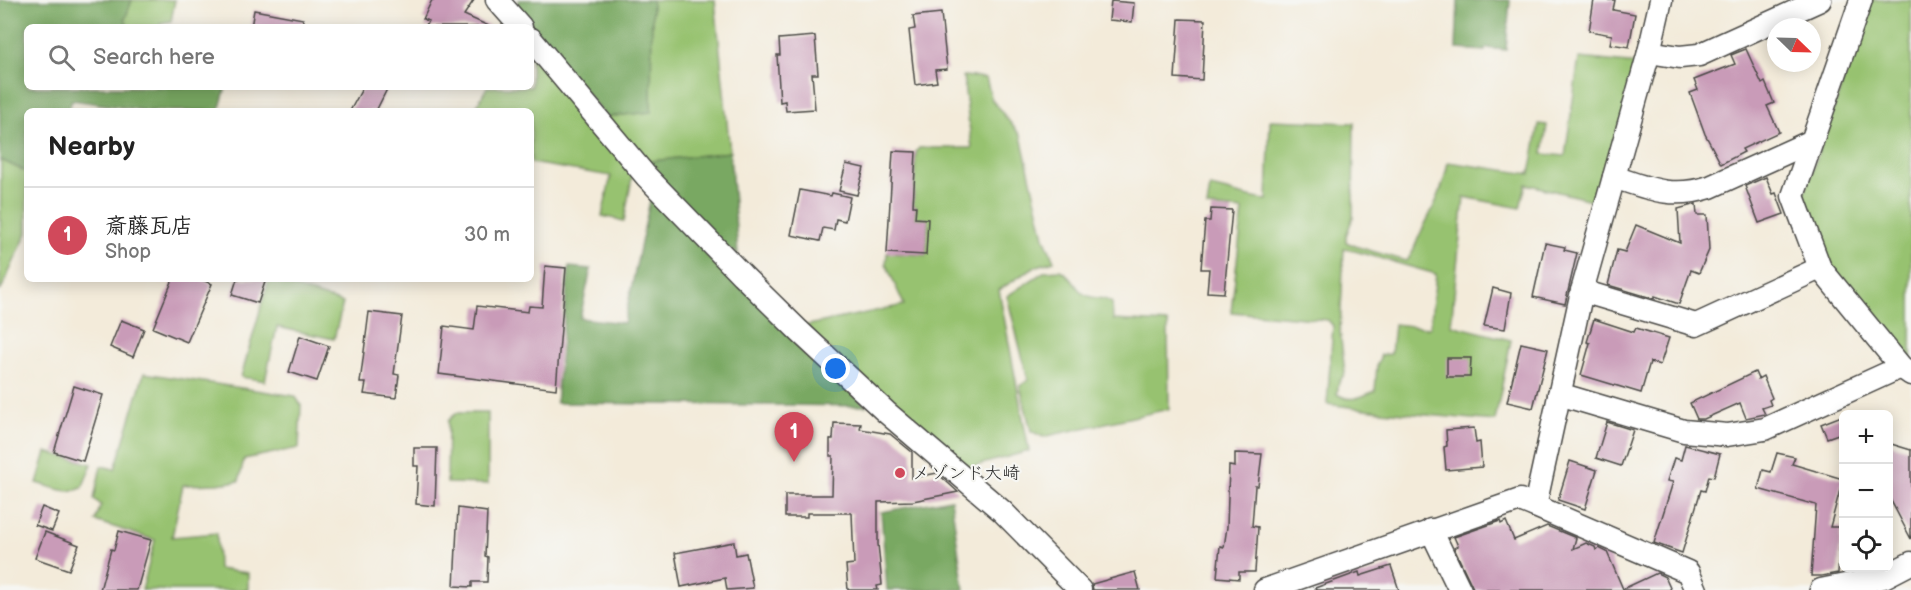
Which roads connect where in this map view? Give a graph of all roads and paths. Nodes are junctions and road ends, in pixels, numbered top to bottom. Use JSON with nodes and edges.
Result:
{"nodes":[{"id":1,"x":496,"y":0,"type":"edge"},
{"id":2,"x":1661,"y":0,"type":"edge"},
{"id":3,"x":1820,"y":0,"type":"edge"},
{"id":4,"x":1861,"y":0,"type":"edge"},
{"id":5,"x":518,"y":24,"type":"edge"},
{"id":6,"x":534,"y":43,"type":"edge"},
{"id":7,"x":1649,"y":52,"type":"junction"},
{"id":8,"x":1812,"y":141,"type":"junction"},
{"id":9,"x":1614,"y":177,"type":"junction"},
{"id":10,"x":1820,"y":268,"type":"junction"},
{"id":11,"x":1582,"y":291,"type":"junction"},
{"id":12,"x":1906,"y":370,"type":"edge"},
{"id":13,"x":1559,"y":394,"type":"junction"},
{"id":14,"x":1535,"y":506,"type":"junction"},
{"id":15,"x":1431,"y":530,"type":"junction"},
{"id":16,"x":1911,"y":562,"type":"edge"},
{"id":17,"x":1073,"y":589,"type":"edge"},
{"id":18,"x":1265,"y":590,"type":"edge"},
{"id":19,"x":1460,"y":590,"type":"edge"},
{"id":20,"x":1696,"y":590,"type":"edge"},
{"id":21,"x":1821,"y":590,"type":"edge"}],
"edges":[{"from":1,"to":5,"type":"street"},
{"from":2,"to":7,"type":"street"},
{"from":3,"to":7,"type":"street"},
{"from":4,"to":8,"type":"street"},
{"from":6,"to":17,"type":"street"},
{"from":7,"to":9,"type":"street"},
{"from":8,"to":9,"type":"street"},
{"from":8,"to":10,"type":"street"},
{"from":9,"to":11,"type":"street"},
{"from":10,"to":11,"type":"street"},
{"from":10,"to":12,"type":"street"},
{"from":11,"to":13,"type":"street"},
{"from":12,"to":13,"type":"street"},
{"from":13,"to":14,"type":"street"},
{"from":14,"to":15,"type":"street"},
{"from":14,"to":20,"type":"street"},
{"from":15,"to":18,"type":"street"},
{"from":15,"to":19,"type":"street"},
{"from":16,"to":21,"type":"street"}]}
